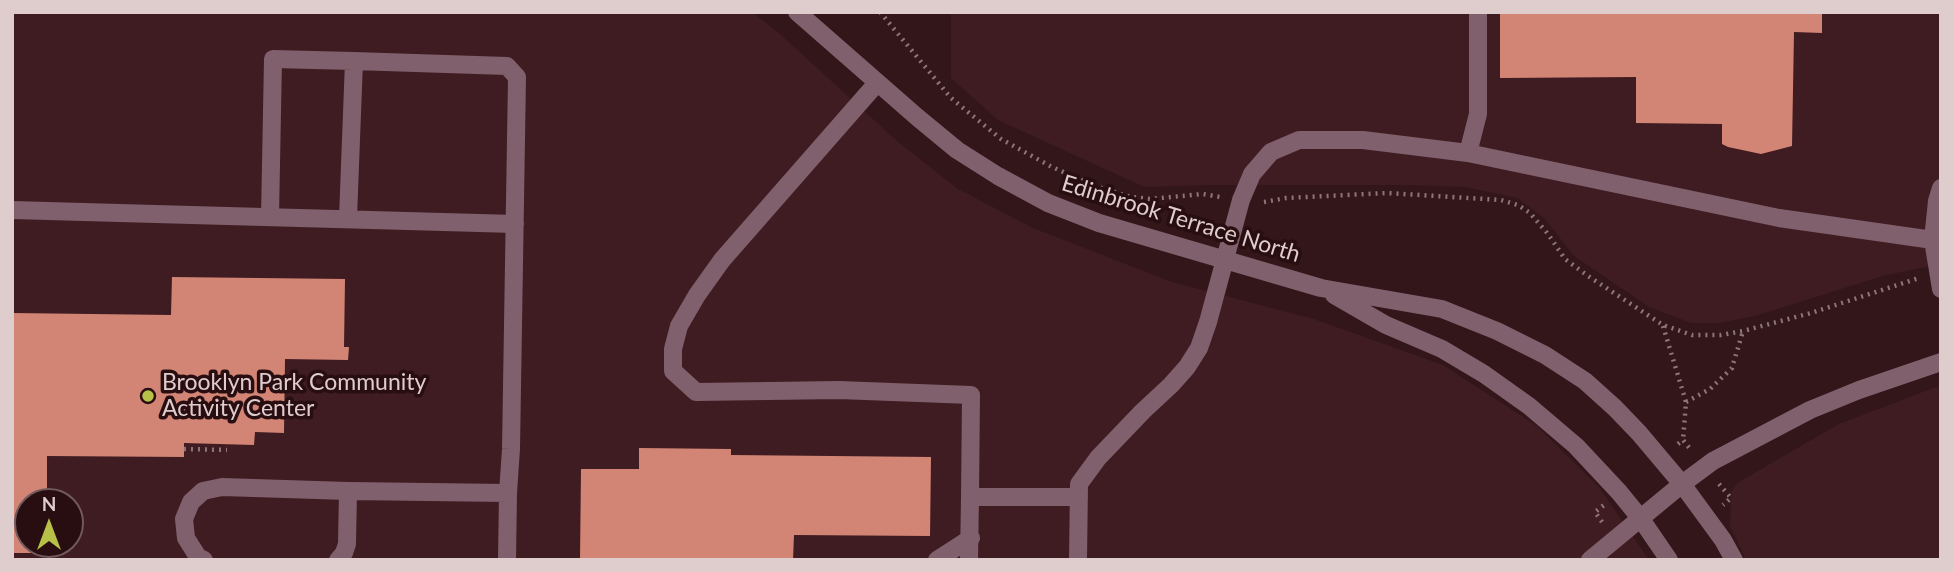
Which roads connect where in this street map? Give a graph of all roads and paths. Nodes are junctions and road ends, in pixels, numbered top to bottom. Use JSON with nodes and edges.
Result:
{"nodes":[{"id":1,"x":797,"y":12,"type":"edge"},
{"id":2,"x":880,"y":12,"type":"edge"},
{"id":3,"x":1478,"y":12,"type":"edge"},
{"id":4,"x":354,"y":61,"type":"junction"},
{"id":5,"x":877,"y":83,"type":"junction"},
{"id":6,"x":1468,"y":153,"type":"junction"},
{"id":7,"x":1941,"y":188,"type":"edge"},
{"id":8,"x":1227,"y":198,"type":"dead end"},
{"id":9,"x":1258,"y":203,"type":"dead end"},
{"id":10,"x":12,"y":210,"type":"edge"},
{"id":11,"x":270,"y":216,"type":"junction"},
{"id":12,"x":348,"y":218,"type":"junction"},
{"id":13,"x":514,"y":224,"type":"junction"},
{"id":14,"x":1933,"y":240,"type":"junction"},
{"id":15,"x":1226,"y":261,"type":"junction"},
{"id":16,"x":1921,"y":277,"type":"dead end"},
{"id":17,"x":1321,"y":288,"type":"junction"},
{"id":18,"x":1941,"y":289,"type":"edge"},
{"id":19,"x":1663,"y":325,"type":"junction"},
{"id":20,"x":1743,"y":331,"type":"junction"},
{"id":21,"x":1941,"y":362,"type":"edge"},
{"id":22,"x":1686,"y":402,"type":"junction"},
{"id":23,"x":1683,"y":440,"type":"dead end"},
{"id":24,"x":184,"y":449,"type":"dead end"},
{"id":25,"x":227,"y":450,"type":"dead end"},
{"id":26,"x":1682,"y":484,"type":"junction"},
{"id":27,"x":348,"y":491,"type":"junction"},
{"id":28,"x":508,"y":492,"type":"junction"},
{"id":29,"x":970,"y":497,"type":"junction"},
{"id":30,"x":1079,"y":497,"type":"junction"},
{"id":31,"x":1642,"y":519,"type":"junction"},
{"id":32,"x":971,"y":538,"type":"junction"},
{"id":33,"x":204,"y":560,"type":"edge"},
{"id":34,"x":338,"y":560,"type":"edge"},
{"id":35,"x":508,"y":560,"type":"edge"},
{"id":36,"x":937,"y":560,"type":"edge"},
{"id":37,"x":969,"y":560,"type":"edge"},
{"id":38,"x":1078,"y":560,"type":"edge"},
{"id":39,"x":1590,"y":560,"type":"edge"},
{"id":40,"x":1669,"y":560,"type":"edge"},
{"id":41,"x":1734,"y":560,"type":"edge"}],
"edges":[{"from":1,"to":5,"type":"street","name":"Edinbrook Terrace North"},
{"from":2,"to":8,"type":"path"},
{"from":3,"to":6,"type":"street"},
{"from":4,"to":11,"type":"street"},
{"from":4,"to":12,"type":"street"},
{"from":4,"to":13,"type":"street"},
{"from":5,"to":15,"type":"street","name":"Edinbrook Terrace North"},
{"from":5,"to":29,"type":"street"},
{"from":6,"to":14,"type":"street"},
{"from":6,"to":15,"type":"street"},
{"from":7,"to":14,"type":"street"},
{"from":9,"to":19,"type":"path"},
{"from":10,"to":11,"type":"street"},
{"from":11,"to":12,"type":"street"},
{"from":12,"to":13,"type":"street"},
{"from":13,"to":28,"type":"street"},
{"from":14,"to":18,"type":"street"},
{"from":15,"to":17,"type":"street","name":"Edinbrook Terrace North"},
{"from":15,"to":30,"type":"street"},
{"from":16,"to":20,"type":"path"},
{"from":17,"to":26,"type":"street","name":"Edinbrook Terrace North"},
{"from":17,"to":31,"type":"street","name":"Edinbrook Terrace North"},
{"from":19,"to":20,"type":"path"},
{"from":19,"to":22,"type":"path"},
{"from":20,"to":22,"type":"path"},
{"from":21,"to":26,"type":"street"},
{"from":22,"to":23,"type":"path"},
{"from":24,"to":25,"type":"path"},
{"from":26,"to":31,"type":"street"},
{"from":26,"to":41,"type":"street","name":"Edinbrook Terrace North"},
{"from":27,"to":28,"type":"street"},
{"from":27,"to":33,"type":"street"},
{"from":27,"to":34,"type":"street"},
{"from":28,"to":35,"type":"street"},
{"from":29,"to":30,"type":"street"},
{"from":29,"to":32,"type":"street"},
{"from":30,"to":38,"type":"street"},
{"from":31,"to":39,"type":"street"},
{"from":31,"to":40,"type":"street","name":"Edinbrook Terrace North"},
{"from":32,"to":36,"type":"street"},
{"from":32,"to":37,"type":"street"}]}
